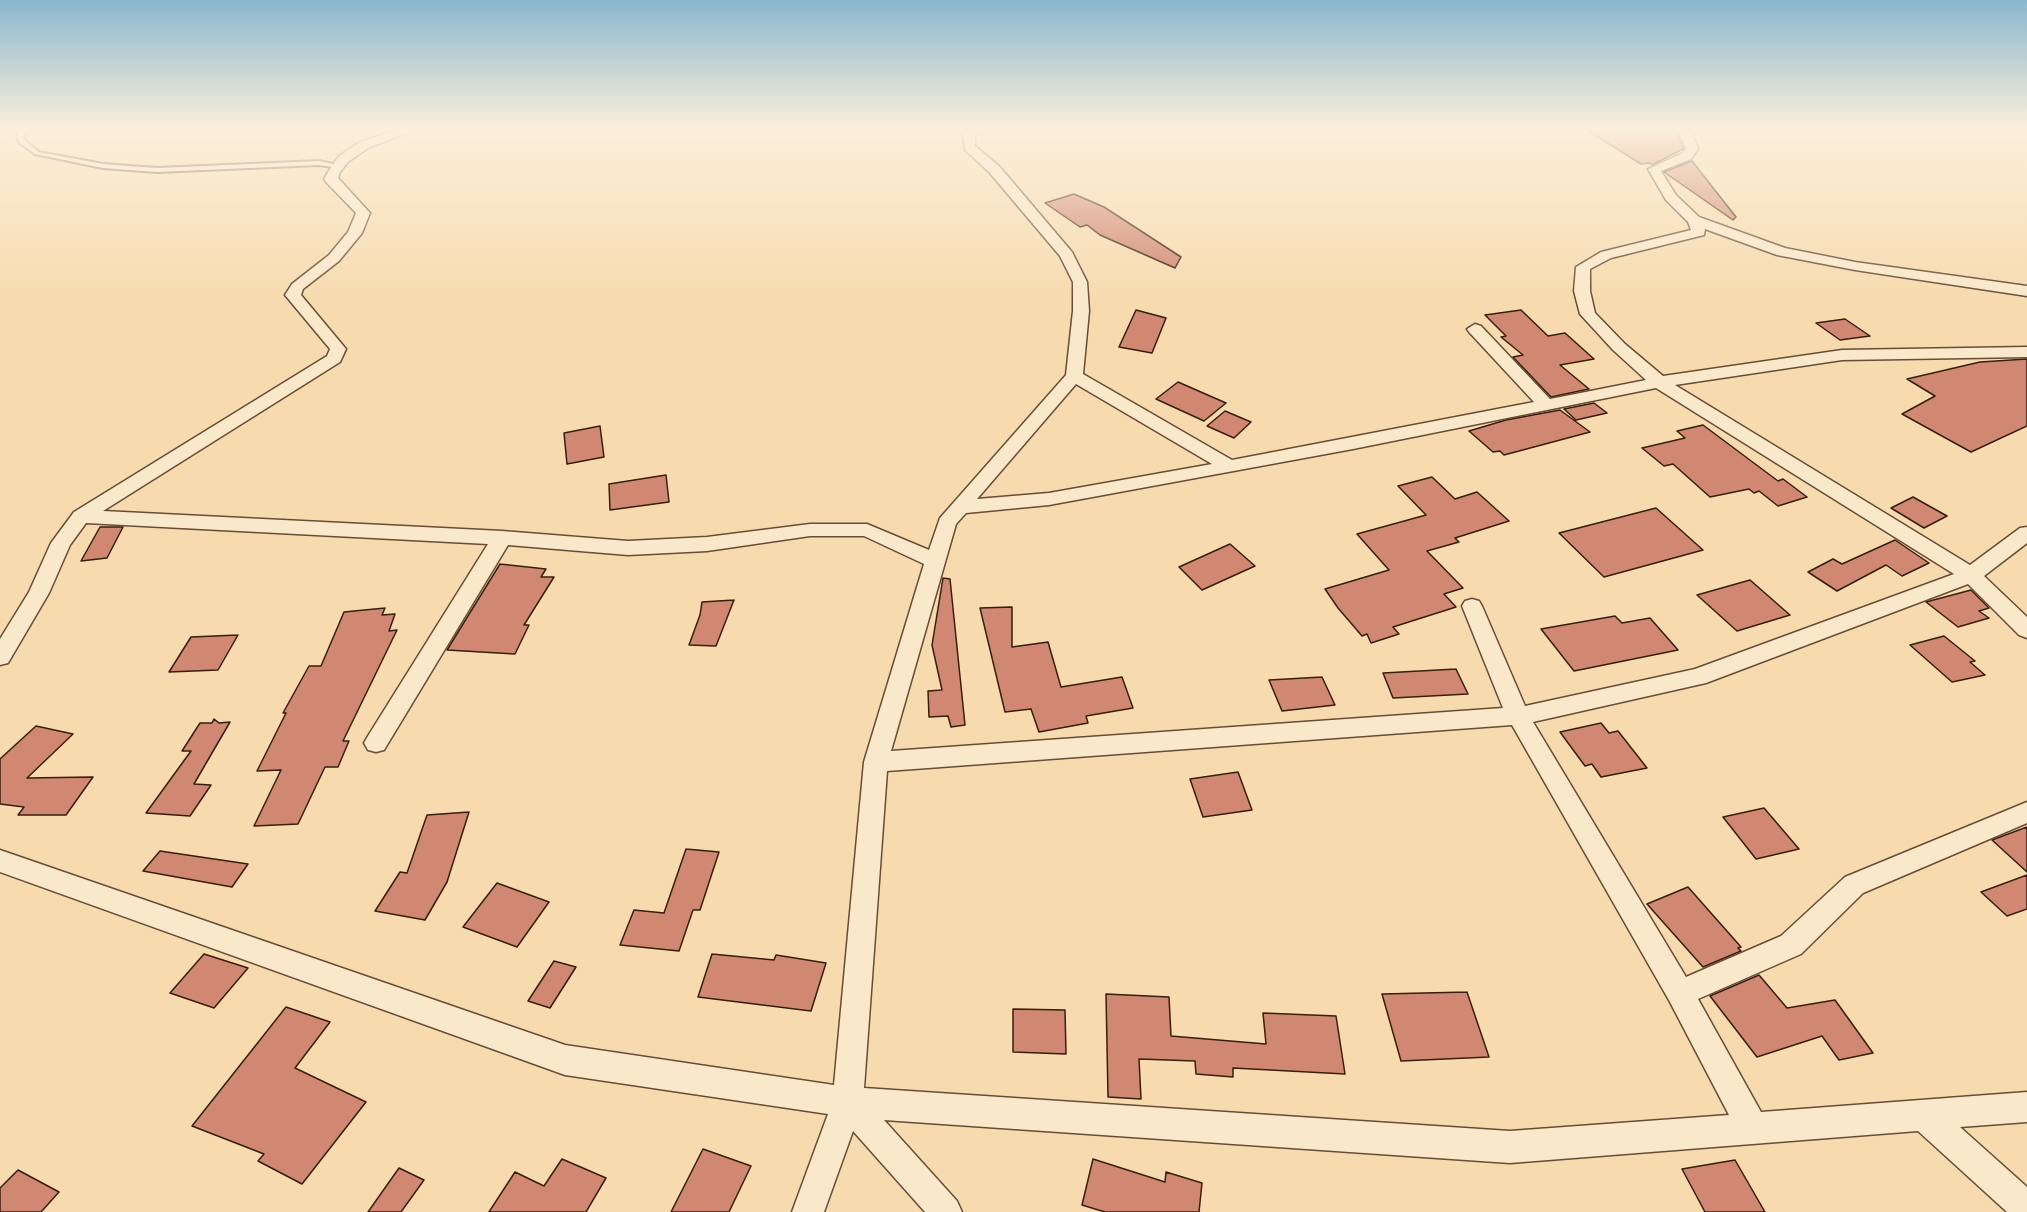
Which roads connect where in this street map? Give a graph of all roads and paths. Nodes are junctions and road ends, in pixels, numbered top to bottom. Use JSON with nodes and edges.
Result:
{"nodes":[{"id":1,"x":339,"y":187,"type":"edge"},
{"id":2,"x":1009,"y":187,"type":"edge"},
{"id":3,"x":1665,"y":187,"type":"edge"},
{"id":4,"x":1694,"y":220,"type":"junction"},
{"id":5,"x":2027,"y":291,"type":"edge"},
{"id":6,"x":1475,"y":329,"type":"dead end"},
{"id":7,"x":2027,"y":352,"type":"edge"},
{"id":8,"x":1074,"y":376,"type":"junction"},
{"id":9,"x":1659,"y":382,"type":"junction"},
{"id":10,"x":1545,"y":405,"type":"junction"},
{"id":11,"x":1229,"y":466,"type":"junction"},
{"id":12,"x":962,"y":507,"type":"junction"},
{"id":13,"x":81,"y":516,"type":"junction"},
{"id":14,"x":2027,"y":533,"type":"edge"},
{"id":15,"x":501,"y":538,"type":"junction"},
{"id":16,"x":935,"y":561,"type":"junction"},
{"id":17,"x":1971,"y":574,"type":"junction"},
{"id":18,"x":1472,"y":606,"type":"dead end"},
{"id":19,"x":2027,"y":630,"type":"edge"},
{"id":20,"x":0,"y":657,"type":"edge"},
{"id":21,"x":1518,"y":716,"type":"junction"},
{"id":22,"x":376,"y":744,"type":"dead end"},
{"id":23,"x":876,"y":762,"type":"junction"},
{"id":24,"x":2027,"y":812,"type":"edge"},
{"id":25,"x":0,"y":861,"type":"edge"},
{"id":26,"x":1680,"y":993,"type":"junction"},
{"id":27,"x":848,"y":1102,"type":"junction"},
{"id":28,"x":2027,"y":1107,"type":"edge"},
{"id":29,"x":1923,"y":1115,"type":"junction"},
{"id":30,"x":1753,"y":1128,"type":"junction"},
{"id":31,"x":2027,"y":1208,"type":"edge"},
{"id":32,"x":808,"y":1212,"type":"edge"},
{"id":33,"x":946,"y":1212,"type":"edge"}],
"edges":[{"from":1,"to":13,"type":"street"},
{"from":2,"to":8,"type":"street"},
{"from":3,"to":4,"type":"street"},
{"from":4,"to":5,"type":"street"},
{"from":4,"to":9,"type":"street"},
{"from":6,"to":10,"type":"street"},
{"from":7,"to":9,"type":"street"},
{"from":8,"to":11,"type":"street"},
{"from":8,"to":12,"type":"street"},
{"from":9,"to":10,"type":"street"},
{"from":9,"to":17,"type":"street"},
{"from":10,"to":11,"type":"street"},
{"from":11,"to":12,"type":"street"},
{"from":12,"to":16,"type":"street"},
{"from":13,"to":15,"type":"street"},
{"from":13,"to":20,"type":"street"},
{"from":14,"to":17,"type":"street"},
{"from":15,"to":16,"type":"street"},
{"from":15,"to":22,"type":"street"},
{"from":16,"to":23,"type":"street"},
{"from":17,"to":19,"type":"street"},
{"from":17,"to":21,"type":"street"},
{"from":18,"to":21,"type":"street"},
{"from":21,"to":23,"type":"street"},
{"from":21,"to":26,"type":"street"},
{"from":23,"to":27,"type":"street"},
{"from":24,"to":26,"type":"street"},
{"from":25,"to":27,"type":"street"},
{"from":26,"to":30,"type":"street"},
{"from":27,"to":30,"type":"street"},
{"from":27,"to":32,"type":"street"},
{"from":27,"to":33,"type":"street"},
{"from":28,"to":29,"type":"street"},
{"from":29,"to":30,"type":"street"},
{"from":29,"to":31,"type":"street"}]}
